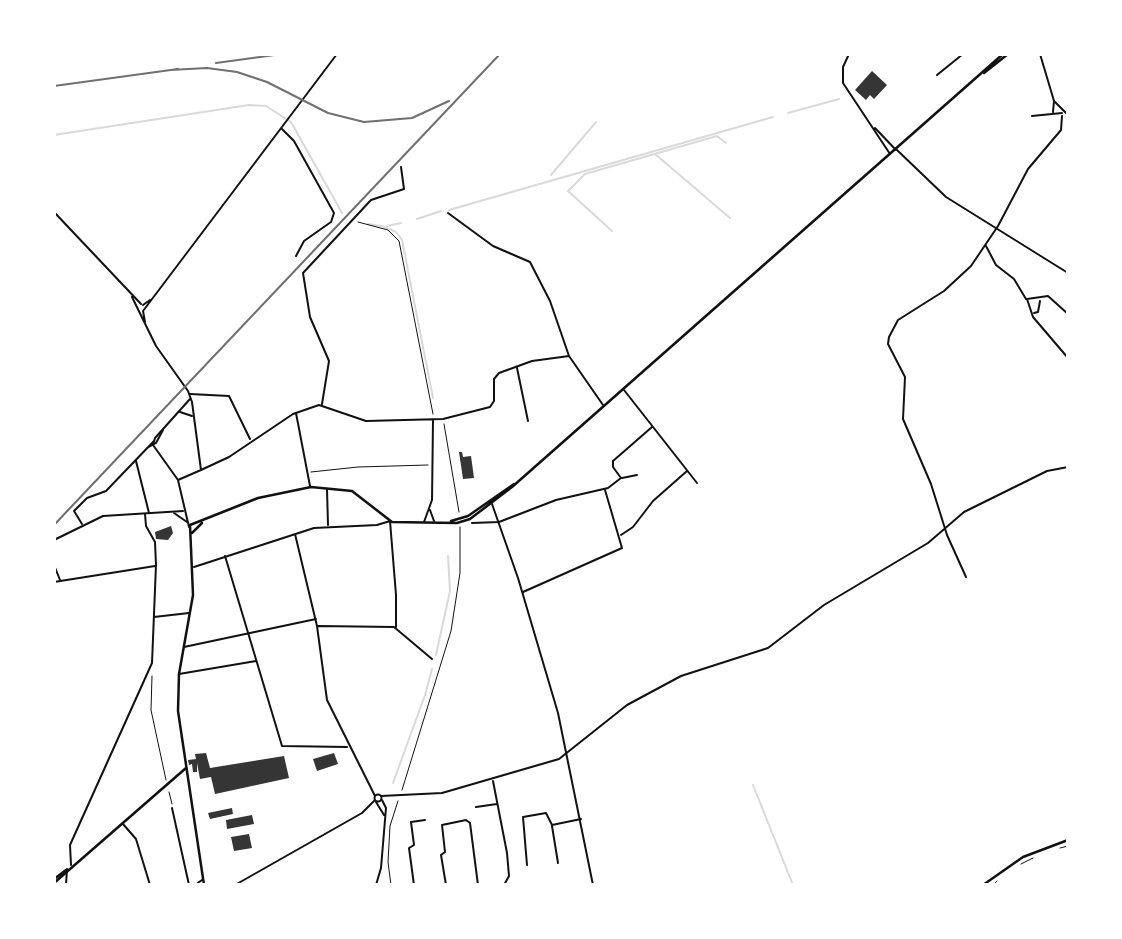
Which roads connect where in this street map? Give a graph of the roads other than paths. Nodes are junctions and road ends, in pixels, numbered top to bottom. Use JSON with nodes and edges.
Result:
{"nodes":[{"id":1,"x":337,"y":54,"type":"edge"},
{"id":2,"x":849,"y":54,"type":"edge"},
{"id":3,"x":963,"y":54,"type":"edge"},
{"id":4,"x":1004,"y":54,"type":"edge"},
{"id":5,"x":1040,"y":54,"type":"edge"},
{"id":6,"x":937,"y":75,"type":"dead end"},
{"id":7,"x":982,"y":75,"type":"junction"},
{"id":8,"x":1054,"y":101,"type":"junction"},
{"id":9,"x":1068,"y":107,"type":"edge"},
{"id":10,"x":1053,"y":113,"type":"junction"},
{"id":11,"x":1064,"y":114,"type":"edge"},
{"id":12,"x":1032,"y":116,"type":"dead end"},
{"id":13,"x":282,"y":128,"type":"junction"},
{"id":14,"x":874,"y":128,"type":"junction"},
{"id":15,"x":896,"y":150,"type":"junction"},
{"id":16,"x":891,"y":155,"type":"junction"},
{"id":17,"x":401,"y":167,"type":"dead end"},
{"id":18,"x":54,"y":212,"type":"edge"},
{"id":19,"x":448,"y":213,"type":"dead end"},
{"id":20,"x":998,"y":226,"type":"junction"},
{"id":21,"x":986,"y":245,"type":"junction"},
{"id":22,"x":296,"y":256,"type":"dead end"},
{"id":23,"x":1068,"y":273,"type":"edge"},
{"id":24,"x":132,"y":297,"type":"junction"},
{"id":25,"x":1027,"y":299,"type":"junction"},
{"id":26,"x":1039,"y":299,"type":"junction"},
{"id":27,"x":143,"y":306,"type":"junction"},
{"id":28,"x":138,"y":309,"type":"junction"},
{"id":29,"x":143,"y":312,"type":"junction"},
{"id":30,"x":1033,"y":313,"type":"junction"},
{"id":31,"x":1068,"y":314,"type":"edge"},
{"id":32,"x":146,"y":326,"type":"junction"},
{"id":33,"x":569,"y":356,"type":"junction"},
{"id":34,"x":1068,"y":358,"type":"edge"},
{"id":35,"x":516,"y":367,"type":"junction"},
{"id":36,"x":623,"y":389,"type":"junction"},
{"id":37,"x":190,"y":394,"type":"junction"},
{"id":38,"x":321,"y":405,"type":"junction"},
{"id":39,"x":603,"y":406,"type":"junction"},
{"id":40,"x":180,"y":412,"type":"junction"},
{"id":41,"x":296,"y":413,"type":"junction"},
{"id":42,"x":195,"y":417,"type":"junction"},
{"id":43,"x":433,"y":420,"type":"junction"},
{"id":44,"x":528,"y":421,"type":"dead end"},
{"id":45,"x":652,"y":427,"type":"junction"},
{"id":46,"x":163,"y":430,"type":"junction"},
{"id":47,"x":154,"y":440,"type":"junction"},
{"id":48,"x":250,"y":440,"type":"junction"},
{"id":49,"x":153,"y":447,"type":"junction"},
{"id":50,"x":146,"y":449,"type":"junction"},
{"id":51,"x":135,"y":460,"type":"junction"},
{"id":52,"x":1068,"y":467,"type":"edge"},
{"id":53,"x":201,"y":470,"type":"junction"},
{"id":54,"x":687,"y":471,"type":"junction"},
{"id":55,"x":637,"y":475,"type":"dead end"},
{"id":56,"x":621,"y":478,"type":"junction"},
{"id":57,"x":178,"y":480,"type":"junction"},
{"id":58,"x":697,"y":483,"type":"dead end"},
{"id":59,"x":311,"y":487,"type":"junction"},
{"id":60,"x":327,"y":488,"type":"junction"},
{"id":61,"x":607,"y":489,"type":"junction"},
{"id":62,"x":491,"y":502,"type":"junction"},
{"id":63,"x":430,"y":509,"type":"junction"},
{"id":64,"x":184,"y":511,"type":"junction"},
{"id":65,"x":174,"y":513,"type":"junction"},
{"id":66,"x":145,"y":514,"type":"junction"},
{"id":67,"x":149,"y":514,"type":"junction"},
{"id":68,"x":390,"y":521,"type":"junction"},
{"id":69,"x":186,"y":522,"type":"junction"},
{"id":70,"x":434,"y":522,"type":"junction"},
{"id":71,"x":499,"y":522,"type":"junction"},
{"id":72,"x":424,"y":523,"type":"junction"},
{"id":73,"x":471,"y":523,"type":"dead end"},
{"id":74,"x":82,"y":524,"type":"junction"},
{"id":75,"x":328,"y":525,"type":"junction"},
{"id":76,"x":192,"y":527,"type":"junction"},
{"id":77,"x":945,"y":529,"type":"junction"},
{"id":78,"x":295,"y":533,"type":"junction"},
{"id":79,"x":620,"y":536,"type":"junction"},
{"id":80,"x":54,"y":540,"type":"edge"},
{"id":81,"x":225,"y":556,"type":"junction"},
{"id":82,"x":54,"y":565,"type":"edge"},
{"id":83,"x":156,"y":565,"type":"junction"},
{"id":84,"x":194,"y":567,"type":"junction"},
{"id":85,"x":966,"y":577,"type":"dead end"},
{"id":86,"x":60,"y":581,"type":"junction"},
{"id":87,"x":54,"y":582,"type":"edge"},
{"id":88,"x":522,"y":593,"type":"junction"},
{"id":89,"x":190,"y":613,"type":"junction"},
{"id":90,"x":154,"y":617,"type":"junction"},
{"id":91,"x":316,"y":619,"type":"junction"},
{"id":92,"x":317,"y":626,"type":"junction"},
{"id":93,"x":396,"y":627,"type":"junction"},
{"id":94,"x":249,"y":633,"type":"junction"},
{"id":95,"x":183,"y":647,"type":"junction"},
{"id":96,"x":432,"y":659,"type":"dead end"},
{"id":97,"x":257,"y":661,"type":"junction"},
{"id":98,"x":179,"y":674,"type":"junction"},
{"id":99,"x":348,"y":747,"type":"junction"},
{"id":100,"x":568,"y":755,"type":"junction"},
{"id":101,"x":186,"y":768,"type":"junction"},
{"id":102,"x":493,"y":780,"type":"junction"},
{"id":103,"x":381,"y":798,"type":"junction"},
{"id":104,"x":375,"y":799,"type":"junction"},
{"id":105,"x":498,"y":803,"type":"junction"},
{"id":106,"x":369,"y":807,"type":"junction"},
{"id":107,"x":378,"y":807,"type":"junction"},
{"id":108,"x":476,"y":807,"type":"dead end"},
{"id":109,"x":172,"y":808,"type":"road end"},
{"id":110,"x":385,"y":816,"type":"junction"},
{"id":111,"x":581,"y":819,"type":"junction"},
{"id":112,"x":425,"y":820,"type":"dead end"},
{"id":113,"x":122,"y":823,"type":"junction"},
{"id":114,"x":552,"y":825,"type":"junction"},
{"id":115,"x":1068,"y":840,"type":"edge"},
{"id":116,"x":558,"y":863,"type":"dead end"},
{"id":117,"x":527,"y":864,"type":"dead end"},
{"id":118,"x":69,"y":869,"type":"junction"},
{"id":119,"x":203,"y":879,"type":"junction"},
{"id":120,"x":54,"y":881,"type":"edge"},
{"id":121,"x":66,"y":885,"type":"edge"},
{"id":122,"x":150,"y":885,"type":"edge"},
{"id":123,"x":190,"y":885,"type":"edge"},
{"id":124,"x":195,"y":885,"type":"edge"},
{"id":125,"x":204,"y":885,"type":"edge"},
{"id":126,"x":235,"y":885,"type":"edge"},
{"id":127,"x":376,"y":885,"type":"edge"},
{"id":128,"x":414,"y":885,"type":"edge"},
{"id":129,"x":446,"y":885,"type":"edge"},
{"id":130,"x":478,"y":885,"type":"edge"},
{"id":131,"x":504,"y":885,"type":"edge"},
{"id":132,"x":593,"y":885,"type":"edge"},
{"id":133,"x":983,"y":885,"type":"edge"}],
"edges":[{"from":1,"to":13,"type":"street"},
{"from":2,"to":14,"type":"street"},
{"from":3,"to":6,"type":"street"},
{"from":4,"to":7,"type":"main road"},
{"from":4,"to":7,"type":"main road"},
{"from":5,"to":8,"type":"street"},
{"from":7,"to":15,"type":"main road"},
{"from":8,"to":10,"type":"street"},
{"from":8,"to":11,"type":"street"},
{"from":9,"to":11,"type":"street"},
{"from":10,"to":11,"type":"street"},
{"from":10,"to":12,"type":"street"},
{"from":11,"to":20,"type":"street"},
{"from":13,"to":22,"type":"street"},
{"from":13,"to":27,"type":"street"},
{"from":14,"to":15,"type":"street"},
{"from":14,"to":16,"type":"street"},
{"from":15,"to":16,"type":"main road"},
{"from":15,"to":20,"type":"street"},
{"from":16,"to":36,"type":"main road"},
{"from":17,"to":38,"type":"street"},
{"from":18,"to":24,"type":"street"},
{"from":19,"to":33,"type":"street"},
{"from":20,"to":21,"type":"street"},
{"from":20,"to":23,"type":"street"},
{"from":21,"to":25,"type":"street"},
{"from":21,"to":77,"type":"street"},
{"from":24,"to":27,"type":"street"},
{"from":24,"to":28,"type":"street"},
{"from":25,"to":26,"type":"street"},
{"from":25,"to":30,"type":"street"},
{"from":26,"to":30,"type":"street"},
{"from":26,"to":31,"type":"street"},
{"from":27,"to":28,"type":"street"},
{"from":27,"to":29,"type":"street"},
{"from":28,"to":29,"type":"street"},
{"from":28,"to":32,"type":"street"},
{"from":29,"to":32,"type":"street"},
{"from":30,"to":34,"type":"street"},
{"from":32,"to":37,"type":"street"},
{"from":33,"to":35,"type":"street"},
{"from":33,"to":39,"type":"street"},
{"from":35,"to":43,"type":"street"},
{"from":35,"to":44,"type":"street"},
{"from":36,"to":39,"type":"main road"},
{"from":36,"to":45,"type":"street"},
{"from":37,"to":40,"type":"street"},
{"from":37,"to":42,"type":"street"},
{"from":37,"to":48,"type":"street"},
{"from":38,"to":41,"type":"street"},
{"from":38,"to":43,"type":"street"},
{"from":39,"to":62,"type":"main road"},
{"from":40,"to":42,"type":"street"},
{"from":40,"to":46,"type":"street"},
{"from":41,"to":48,"type":"street"},
{"from":41,"to":59,"type":"street"},
{"from":42,"to":53,"type":"street"},
{"from":43,"to":63,"type":"street"},
{"from":45,"to":54,"type":"street"},
{"from":45,"to":56,"type":"street"},
{"from":46,"to":47,"type":"street"},
{"from":46,"to":49,"type":"street"},
{"from":47,"to":49,"type":"street"},
{"from":47,"to":50,"type":"street"},
{"from":48,"to":53,"type":"street"},
{"from":49,"to":50,"type":"street"},
{"from":49,"to":57,"type":"street"},
{"from":50,"to":51,"type":"street"},
{"from":51,"to":67,"type":"street"},
{"from":51,"to":74,"type":"street"},
{"from":52,"to":77,"type":"street"},
{"from":53,"to":57,"type":"street"},
{"from":54,"to":58,"type":"street"},
{"from":54,"to":79,"type":"street"},
{"from":55,"to":56,"type":"street"},
{"from":56,"to":61,"type":"street"},
{"from":57,"to":64,"type":"street"},
{"from":59,"to":60,"type":"main road"},
{"from":59,"to":76,"type":"main road"},
{"from":60,"to":68,"type":"main road"},
{"from":60,"to":75,"type":"street"},
{"from":61,"to":71,"type":"street"},
{"from":61,"to":79,"type":"street"},
{"from":62,"to":70,"type":"main road"},
{"from":62,"to":71,"type":"street"},
{"from":63,"to":70,"type":"street"},
{"from":63,"to":72,"type":"street"},
{"from":64,"to":65,"type":"street"},
{"from":64,"to":69,"type":"street"},
{"from":65,"to":67,"type":"street"},
{"from":65,"to":69,"type":"street"},
{"from":66,"to":67,"type":"street"},
{"from":66,"to":74,"type":"street"},
{"from":66,"to":83,"type":"street"},
{"from":68,"to":72,"type":"main road"},
{"from":68,"to":75,"type":"street"},
{"from":68,"to":93,"type":"street"},
{"from":69,"to":76,"type":"street"},
{"from":70,"to":72,"type":"main road"},
{"from":71,"to":73,"type":"street"},
{"from":71,"to":88,"type":"street"},
{"from":74,"to":80,"type":"street"},
{"from":75,"to":78,"type":"street"},
{"from":76,"to":84,"type":"main road"},
{"from":77,"to":85,"type":"street"},
{"from":77,"to":100,"type":"street"},
{"from":78,"to":81,"type":"street"},
{"from":78,"to":91,"type":"street"},
{"from":79,"to":88,"type":"street"},
{"from":81,"to":84,"type":"street"},
{"from":81,"to":94,"type":"street"},
{"from":82,"to":86,"type":"street"},
{"from":83,"to":86,"type":"street"},
{"from":83,"to":90,"type":"street"},
{"from":84,"to":89,"type":"main road"},
{"from":86,"to":87,"type":"street"},
{"from":88,"to":100,"type":"street"},
{"from":89,"to":90,"type":"street"},
{"from":89,"to":95,"type":"main road"},
{"from":90,"to":118,"type":"street"},
{"from":91,"to":92,"type":"street"},
{"from":91,"to":94,"type":"street"},
{"from":92,"to":93,"type":"street"},
{"from":92,"to":99,"type":"street"},
{"from":93,"to":96,"type":"street"},
{"from":94,"to":95,"type":"street"},
{"from":94,"to":97,"type":"street"},
{"from":95,"to":98,"type":"main road"},
{"from":97,"to":98,"type":"street"},
{"from":97,"to":99,"type":"street"},
{"from":98,"to":101,"type":"main road"},
{"from":99,"to":104,"type":"street"},
{"from":100,"to":102,"type":"street"},
{"from":100,"to":111,"type":"street"},
{"from":101,"to":113,"type":"main road"},
{"from":101,"to":119,"type":"main road"},
{"from":102,"to":103,"type":"street"},
{"from":102,"to":105,"type":"street"},
{"from":103,"to":104,"type":"street"},
{"from":103,"to":104,"type":"street"},
{"from":103,"to":110,"type":"street"},
{"from":104,"to":106,"type":"street"},
{"from":104,"to":107,"type":"street"},
{"from":105,"to":108,"type":"street"},
{"from":105,"to":131,"type":"street"},
{"from":106,"to":107,"type":"street"},
{"from":106,"to":126,"type":"street"},
{"from":107,"to":110,"type":"street"},
{"from":109,"to":123,"type":"street"},
{"from":110,"to":127,"type":"street"},
{"from":111,"to":114,"type":"street"},
{"from":111,"to":132,"type":"street"},
{"from":112,"to":128,"type":"street"},
{"from":113,"to":118,"type":"main road"},
{"from":113,"to":122,"type":"street"},
{"from":114,"to":116,"type":"street"},
{"from":114,"to":117,"type":"street"},
{"from":115,"to":133,"type":"main road"},
{"from":118,"to":120,"type":"main road"},
{"from":118,"to":121,"type":"street"},
{"from":119,"to":124,"type":"street"},
{"from":119,"to":125,"type":"main road"},
{"from":129,"to":130,"type":"street"}]}
